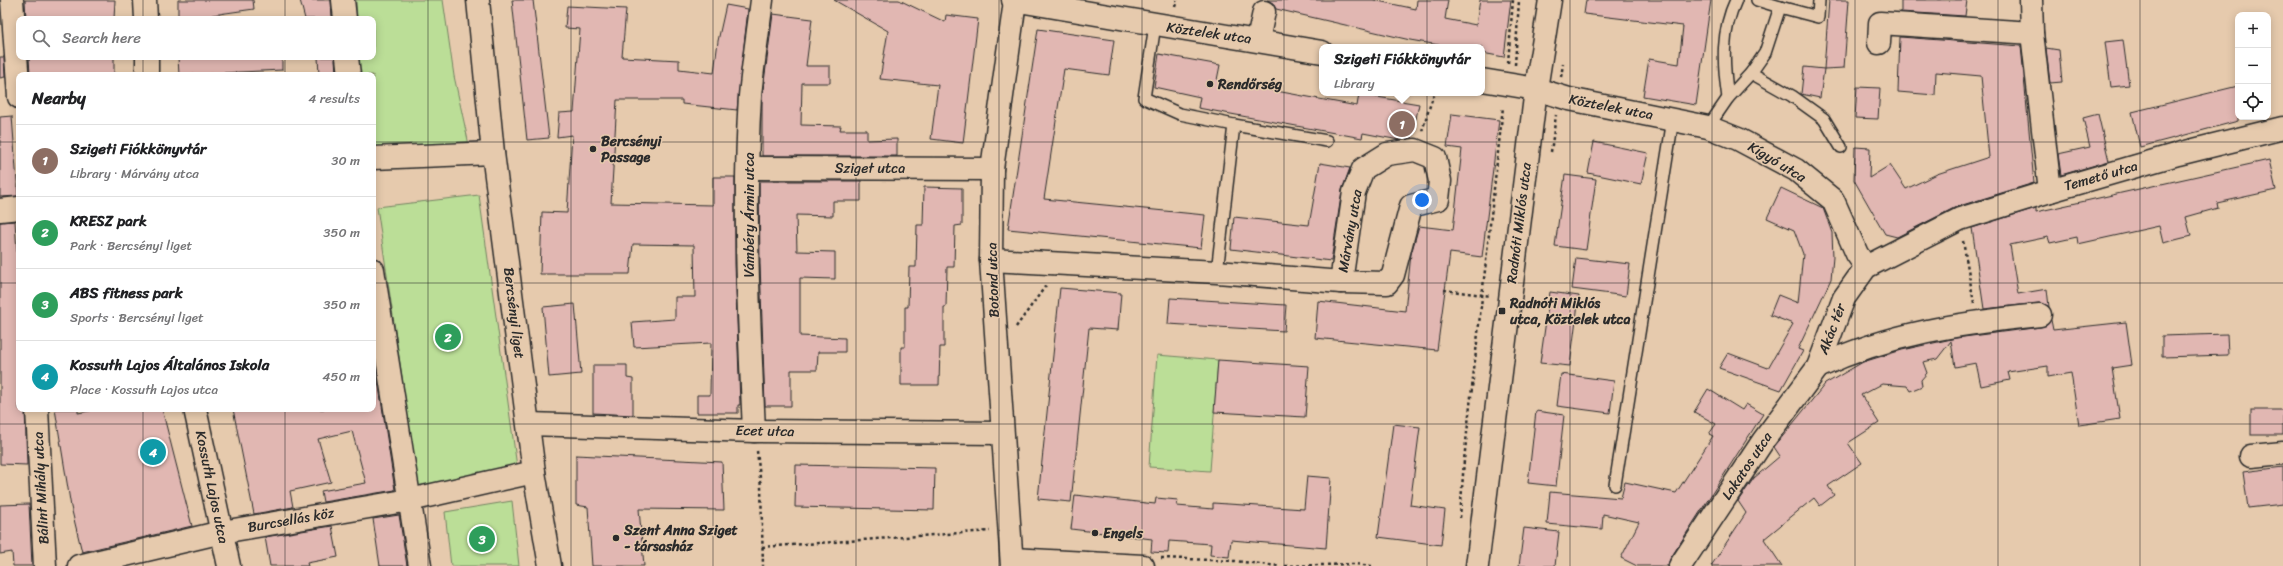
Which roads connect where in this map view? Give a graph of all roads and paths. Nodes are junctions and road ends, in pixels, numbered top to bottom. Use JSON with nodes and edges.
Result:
{"nodes":[{"id":1,"x":12,"y":0,"type":"edge"},
{"id":2,"x":145,"y":0,"type":"edge"},
{"id":3,"x":343,"y":0,"type":"edge"},
{"id":4,"x":478,"y":0,"type":"edge"},
{"id":5,"x":762,"y":0,"type":"edge"},
{"id":6,"x":1014,"y":0,"type":"edge"},
{"id":7,"x":1513,"y":0,"type":"edge"},
{"id":8,"x":1550,"y":0,"type":"edge"},
{"id":9,"x":1736,"y":0,"type":"edge"},
{"id":10,"x":1758,"y":0,"type":"edge"},
{"id":11,"x":1819,"y":0,"type":"edge"},
{"id":12,"x":2031,"y":0,"type":"edge"},
{"id":13,"x":1097,"y":7,"type":"edge"},
{"id":14,"x":1780,"y":7,"type":"junction"},
{"id":15,"x":1264,"y":12,"type":"dead end"},
{"id":16,"x":146,"y":16,"type":"edge"},
{"id":17,"x":344,"y":16,"type":"edge"},
{"id":18,"x":1155,"y":25,"type":"junction"},
{"id":19,"x":2032,"y":33,"type":"junction"},
{"id":20,"x":1258,"y":40,"type":"junction"},
{"id":21,"x":1879,"y":43,"type":"dead end"},
{"id":22,"x":1319,"y":51,"type":"edge"},
{"id":23,"x":16,"y":55,"type":"edge"},
{"id":24,"x":16,"y":60,"type":"edge"},
{"id":25,"x":147,"y":60,"type":"edge"},
{"id":26,"x":347,"y":60,"type":"edge"},
{"id":27,"x":1508,"y":64,"type":"dead end"},
{"id":28,"x":17,"y":72,"type":"edge"},
{"id":29,"x":147,"y":72,"type":"edge"},
{"id":30,"x":349,"y":72,"type":"edge"},
{"id":31,"x":1751,"y":73,"type":"junction"},
{"id":32,"x":1485,"y":80,"type":"edge"},
{"id":33,"x":1536,"y":89,"type":"junction"},
{"id":34,"x":1433,"y":96,"type":"edge"},
{"id":35,"x":1728,"y":98,"type":"junction"},
{"id":36,"x":1504,"y":107,"type":"dead end"},
{"id":37,"x":1674,"y":119,"type":"junction"},
{"id":38,"x":1234,"y":125,"type":"junction"},
{"id":39,"x":1708,"y":127,"type":"junction"},
{"id":40,"x":2283,"y":128,"type":"edge"},
{"id":41,"x":1738,"y":139,"type":"joint"},
{"id":42,"x":1327,"y":141,"type":"dead end"},
{"id":43,"x":1841,"y":147,"type":"dead end"},
{"id":44,"x":1415,"y":150,"type":"junction"},
{"id":45,"x":493,"y":153,"type":"junction"},
{"id":46,"x":376,"y":158,"type":"edge"},
{"id":47,"x":748,"y":168,"type":"junction"},
{"id":48,"x":992,"y":169,"type":"junction"},
{"id":49,"x":2050,"y":191,"type":"junction"},
{"id":50,"x":16,"y":208,"type":"edge"},
{"id":51,"x":0,"y":210,"type":"edge"},
{"id":52,"x":1960,"y":219,"type":"junction"},
{"id":53,"x":991,"y":260,"type":"junction"},
{"id":54,"x":1063,"y":264,"type":"junction"},
{"id":55,"x":1866,"y":267,"type":"junction"},
{"id":56,"x":1217,"y":272,"type":"junction"},
{"id":57,"x":1341,"y":282,"type":"junction"},
{"id":58,"x":376,"y":289,"type":"edge"},
{"id":59,"x":1444,"y":290,"type":"dead end"},
{"id":60,"x":1482,"y":295,"type":"junction"},
{"id":61,"x":1492,"y":296,"type":"dead end"},
{"id":62,"x":2040,"y":315,"type":"dead end"},
{"id":63,"x":1978,"y":321,"type":"junction"},
{"id":64,"x":1014,"y":331,"type":"dead end"},
{"id":65,"x":1818,"y":367,"type":"junction"},
{"id":66,"x":37,"y":412,"type":"edge"},
{"id":67,"x":196,"y":412,"type":"edge"},
{"id":68,"x":529,"y":424,"type":"junction"},
{"id":69,"x":754,"y":431,"type":"junction"},
{"id":70,"x":1002,"y":433,"type":"junction"},
{"id":71,"x":2283,"y":452,"type":"edge"},
{"id":72,"x":2251,"y":456,"type":"dead end"},
{"id":73,"x":534,"y":472,"type":"junction"},
{"id":74,"x":1615,"y":485,"type":"dead end"},
{"id":75,"x":410,"y":500,"type":"junction"},
{"id":76,"x":1460,"y":521,"type":"dead end"},
{"id":77,"x":996,"y":530,"type":"dead end"},
{"id":78,"x":222,"y":532,"type":"junction"},
{"id":79,"x":762,"y":547,"type":"junction"},
{"id":80,"x":1012,"y":563,"type":"edge"},
{"id":81,"x":45,"y":566,"type":"edge"},
{"id":82,"x":79,"y":566,"type":"edge"},
{"id":83,"x":229,"y":566,"type":"edge"},
{"id":84,"x":420,"y":566,"type":"edge"},
{"id":85,"x":550,"y":566,"type":"edge"},
{"id":86,"x":763,"y":566,"type":"edge"},
{"id":87,"x":1143,"y":566,"type":"edge"},
{"id":88,"x":1285,"y":566,"type":"edge"},
{"id":89,"x":1298,"y":566,"type":"edge"},
{"id":90,"x":1372,"y":566,"type":"edge"},
{"id":91,"x":1477,"y":566,"type":"edge"},
{"id":92,"x":1680,"y":566,"type":"edge"}],
"edges":[{"from":1,"to":23,"type":"street"},
{"from":2,"to":16,"type":"street"},
{"from":3,"to":17,"type":"street"},
{"from":4,"to":45,"type":"street","name":"Bercsényi liget"},
{"from":5,"to":47,"type":"street","name":"Vámbéry Ármin utca"},
{"from":6,"to":13,"type":"street","name":"Köztelek utca"},
{"from":6,"to":48,"type":"street","name":"Botond utca"},
{"from":7,"to":27,"type":"path"},
{"from":8,"to":33,"type":"street","name":"Radnóti Miklós utca"},
{"from":9,"to":35,"type":"lane"},
{"from":10,"to":14,"type":"lane"},
{"from":11,"to":14,"type":"lane"},
{"from":12,"to":19,"type":"street","name":"Temető utca"},
{"from":13,"to":18,"type":"street","name":"Köztelek utca"},
{"from":14,"to":31,"type":"lane"},
{"from":15,"to":20,"type":"street"},
{"from":18,"to":20,"type":"street","name":"Köztelek utca"},
{"from":18,"to":38,"type":"lane"},
{"from":19,"to":21,"type":"street"},
{"from":19,"to":49,"type":"street","name":"Temető utca"},
{"from":20,"to":22,"type":"street","name":"Köztelek utca"},
{"from":24,"to":28,"type":"street"},
{"from":25,"to":29,"type":"street"},
{"from":26,"to":30,"type":"street"},
{"from":31,"to":35,"type":"lane"},
{"from":31,"to":43,"type":"lane"},
{"from":32,"to":33,"type":"street","name":"Köztelek utca"},
{"from":33,"to":37,"type":"street","name":"Köztelek utca"},
{"from":33,"to":91,"type":"street","name":"Radnóti Miklós utca"},
{"from":34,"to":44,"type":"path"},
{"from":35,"to":39,"type":"lane"},
{"from":36,"to":60,"type":"path"},
{"from":37,"to":39,"type":"street","name":"Köztelek utca"},
{"from":37,"to":74,"type":"lane"},
{"from":38,"to":42,"type":"lane"},
{"from":38,"to":56,"type":"lane"},
{"from":39,"to":41,"type":"street","name":"Köztelek utca"},
{"from":40,"to":49,"type":"street","name":"Temető utca"},
{"from":41,"to":55,"type":"street","name":"Kígyó utca"},
{"from":44,"to":57,"type":"street","name":"Márvány utca"},
{"from":44,"to":57,"type":"street","name":"Márvány utca"},
{"from":45,"to":46,"type":"street"},
{"from":45,"to":68,"type":"street","name":"Bercsényi liget"},
{"from":47,"to":48,"type":"street","name":"Sziget utca"},
{"from":47,"to":69,"type":"street","name":"Vámbéry Ármin utca"},
{"from":48,"to":53,"type":"street","name":"Botond utca"},
{"from":49,"to":52,"type":"street","name":"Akác tér"},
{"from":50,"to":51,"type":"street"},
{"from":52,"to":55,"type":"street","name":"Akác tér"},
{"from":52,"to":63,"type":"path"},
{"from":53,"to":54,"type":"street","name":"Márvány utca"},
{"from":53,"to":70,"type":"street","name":"Botond utca"},
{"from":54,"to":56,"type":"street","name":"Márvány utca"},
{"from":54,"to":64,"type":"path"},
{"from":55,"to":65,"type":"street","name":"Akác tér"},
{"from":56,"to":57,"type":"street","name":"Márvány utca"},
{"from":58,"to":75,"type":"street"},
{"from":59,"to":60,"type":"path"},
{"from":60,"to":61,"type":"path"},
{"from":60,"to":76,"type":"path"},
{"from":62,"to":63,"type":"street","name":"Akác tér"},
{"from":63,"to":65,"type":"street","name":"Akác tér"},
{"from":65,"to":92,"type":"street","name":"Lakatos utca"},
{"from":66,"to":81,"type":"street","name":"Bálint Mihály utca"},
{"from":67,"to":78,"type":"street","name":"Kossuth Lajos utca"},
{"from":68,"to":69,"type":"street","name":"Ecet utca"},
{"from":68,"to":73,"type":"street","name":"Bercsényi liget"},
{"from":69,"to":70,"type":"street","name":"Ecet utca"},
{"from":69,"to":79,"type":"path"},
{"from":70,"to":80,"type":"street","name":"Botond utca"},
{"from":71,"to":72,"type":"street"},
{"from":73,"to":75,"type":"street"},
{"from":73,"to":85,"type":"street","name":"Bercsényi liget"},
{"from":75,"to":78,"type":"street","name":"Burcsellás köz"},
{"from":75,"to":84,"type":"street"},
{"from":77,"to":79,"type":"path"},
{"from":78,"to":82,"type":"street","name":"Burcsellás köz"},
{"from":78,"to":83,"type":"street","name":"Kossuth Lajos utca"},
{"from":79,"to":86,"type":"path"},
{"from":80,"to":87,"type":"street"},
{"from":88,"to":89,"type":"path"},
{"from":89,"to":90,"type":"path"}]}
